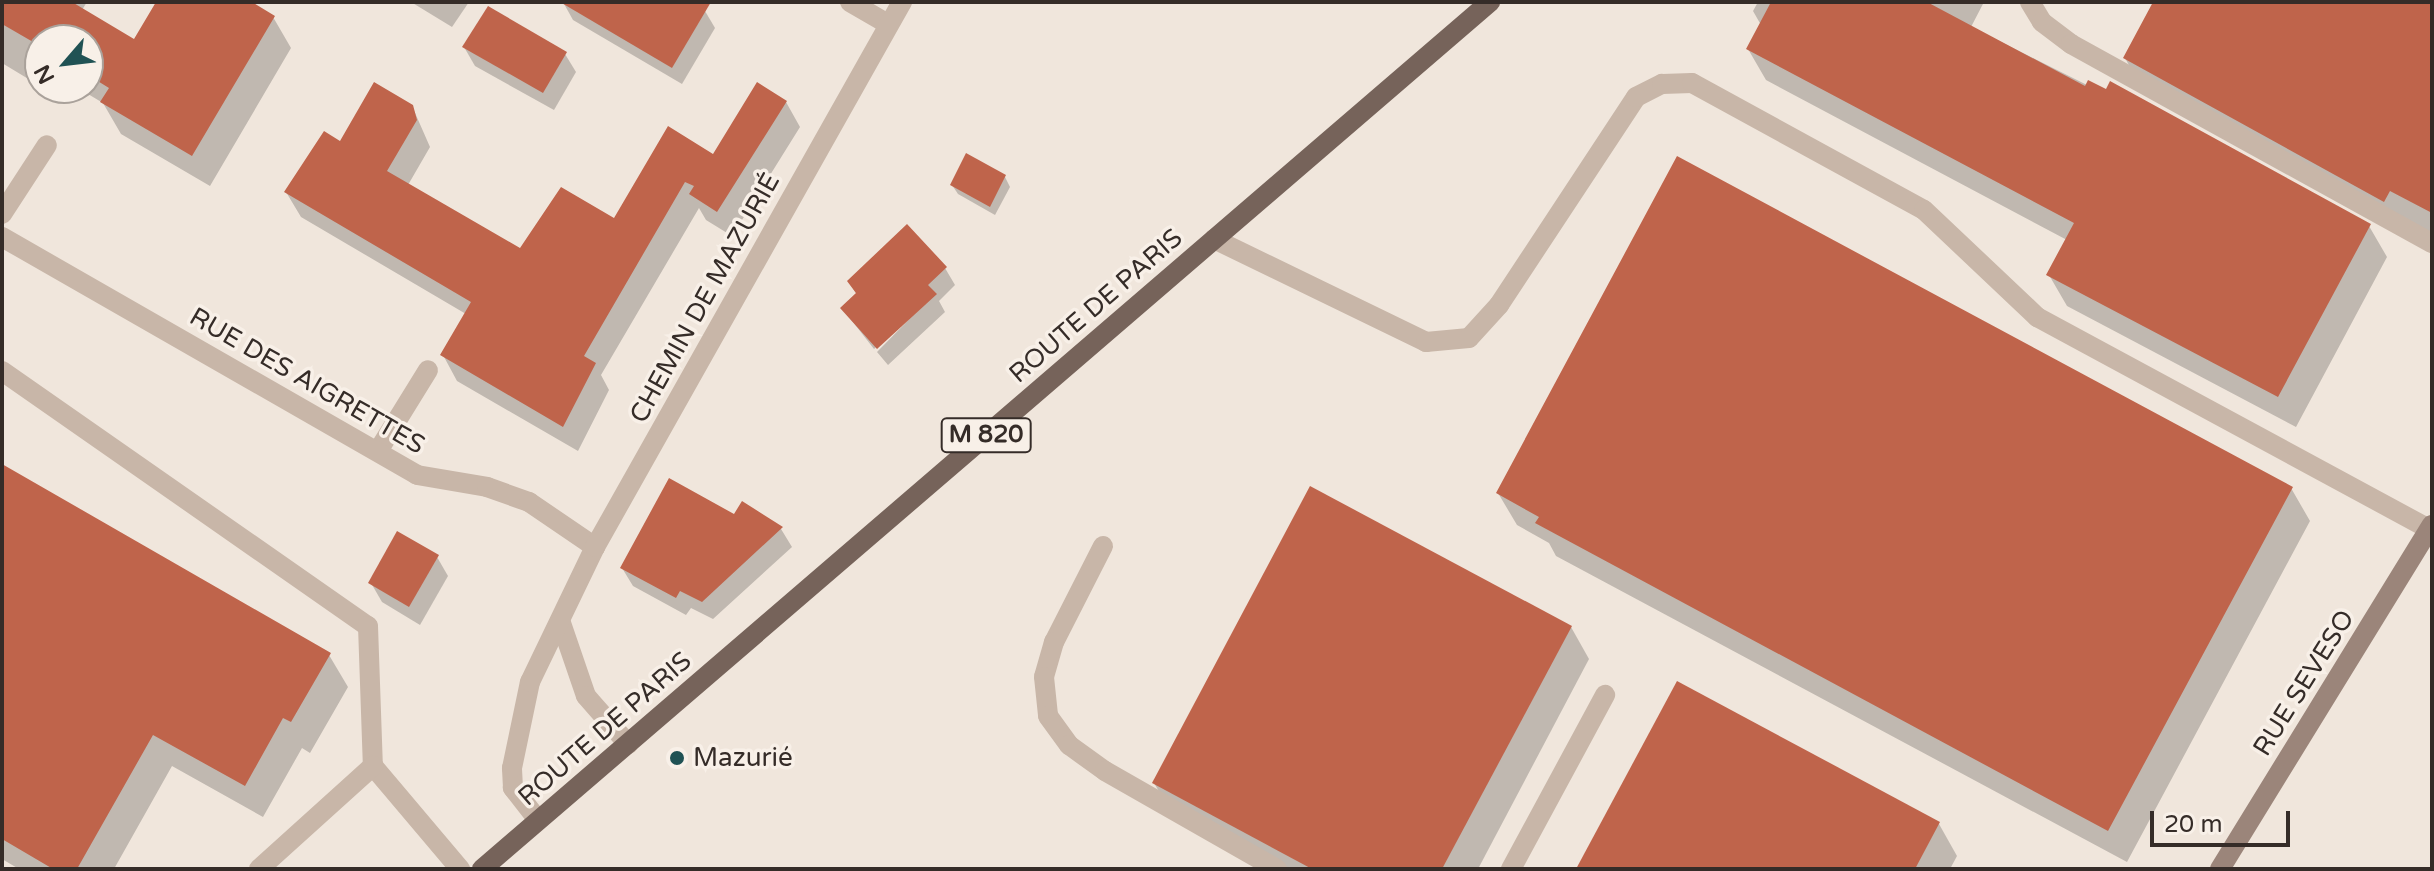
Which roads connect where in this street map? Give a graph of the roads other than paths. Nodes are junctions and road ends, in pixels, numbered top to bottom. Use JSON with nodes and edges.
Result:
{"nodes":[{"id":1,"x":850,"y":2,"type":"edge"},
{"id":2,"x":902,"y":2,"type":"edge"},
{"id":3,"x":1490,"y":2,"type":"edge"},
{"id":4,"x":2030,"y":2,"type":"edge"},
{"id":5,"x":888,"y":24,"type":"junction"},
{"id":6,"x":47,"y":145,"type":"dead end"},
{"id":7,"x":2,"y":214,"type":"edge"},
{"id":8,"x":2,"y":237,"type":"edge"},
{"id":9,"x":1214,"y":239,"type":"junction"},
{"id":10,"x":2432,"y":243,"type":"edge"},
{"id":11,"x":428,"y":370,"type":"dead end"},
{"id":12,"x":2,"y":371,"type":"edge"},
{"id":13,"x":378,"y":451,"type":"junction"},
{"id":14,"x":2431,"y":527,"type":"edge"},
{"id":15,"x":1103,"y":546,"type":"dead end"},
{"id":16,"x":595,"y":547,"type":"junction"},
{"id":17,"x":561,"y":623,"type":"junction"},
{"id":18,"x":1605,"y":695,"type":"dead end"},
{"id":19,"x":628,"y":744,"type":"junction"},
{"id":20,"x":373,"y":766,"type":"junction"},
{"id":21,"x":538,"y":820,"type":"junction"},
{"id":22,"x":259,"y":869,"type":"edge"},
{"id":23,"x":460,"y":869,"type":"edge"},
{"id":24,"x":482,"y":869,"type":"edge"},
{"id":25,"x":1277,"y":869,"type":"edge"},
{"id":26,"x":1511,"y":869,"type":"edge"},
{"id":27,"x":2220,"y":869,"type":"edge"}],
"edges":[{"from":1,"to":5,"type":"street"},
{"from":2,"to":5,"type":"street","name":"CHEMIN DE MAZURIÉ"},
{"from":3,"to":9,"type":"main road","name":"ROUTE DE PARIS","number":"M 820"},
{"from":4,"to":10,"type":"street"},
{"from":5,"to":16,"type":"street","name":"CHEMIN DE MAZURIÉ"},
{"from":6,"to":7,"type":"street"},
{"from":8,"to":13,"type":"street","name":"RUE DES AIGRETTES"},
{"from":9,"to":14,"type":"street"},
{"from":9,"to":19,"type":"main road","name":"ROUTE DE PARIS","number":"M 820"},
{"from":11,"to":13,"type":"street"},
{"from":12,"to":20,"type":"street"},
{"from":13,"to":16,"type":"street","name":"RUE DES AIGRETTES"},
{"from":14,"to":27,"type":"street","name":"RUE SEVESO"},
{"from":15,"to":25,"type":"street"},
{"from":16,"to":17,"type":"street","name":"CHEMIN DE MAZURIÉ"},
{"from":17,"to":19,"type":"street"},
{"from":17,"to":21,"type":"street","name":"CHEMIN DE MAZURIÉ"},
{"from":18,"to":26,"type":"street"},
{"from":19,"to":21,"type":"main road","name":"ROUTE DE PARIS","number":"M 820"},
{"from":20,"to":22,"type":"street"},
{"from":20,"to":23,"type":"street"},
{"from":21,"to":24,"type":"main road","name":"ROUTE DE PARIS","number":"M 820"}]}
